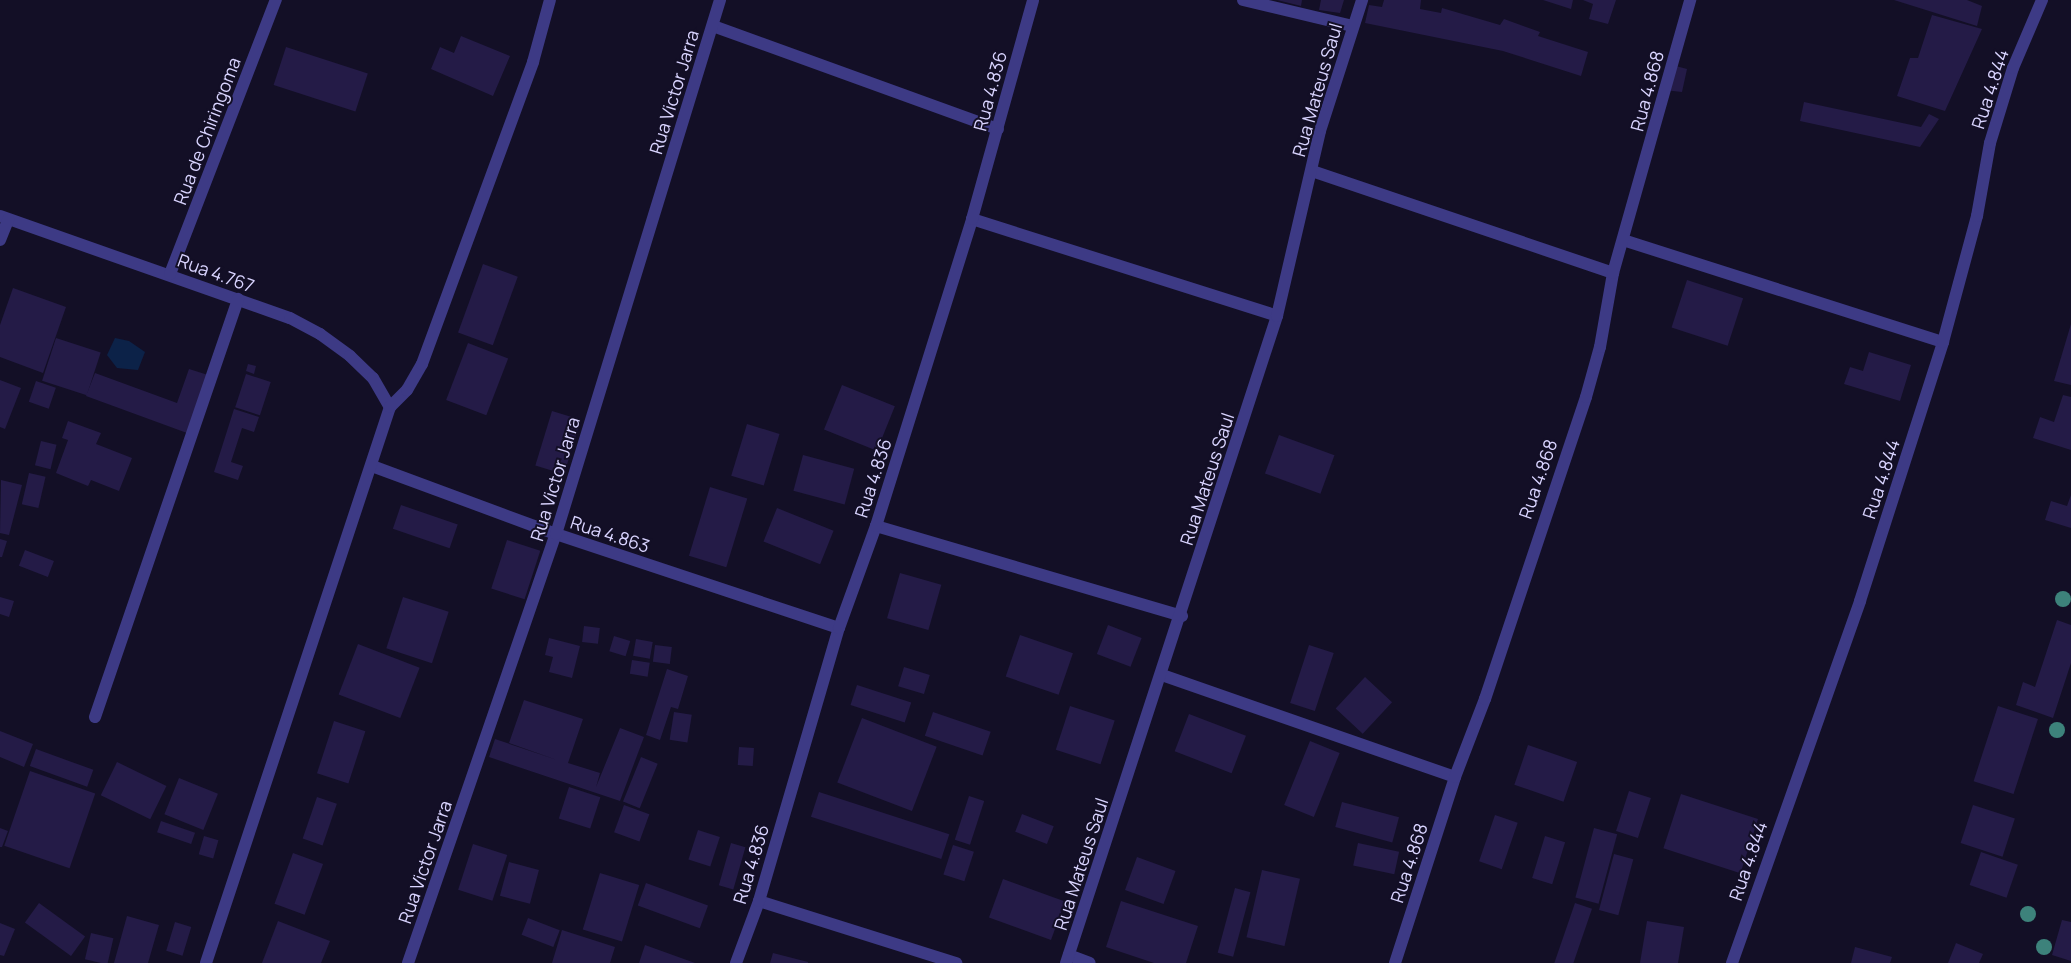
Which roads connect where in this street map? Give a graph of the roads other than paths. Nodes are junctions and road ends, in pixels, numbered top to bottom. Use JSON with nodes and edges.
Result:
{"nodes":[{"id":1,"x":276,"y":0,"type":"edge"},
{"id":2,"x":550,"y":0,"type":"edge"},
{"id":3,"x":720,"y":0,"type":"edge"},
{"id":4,"x":1033,"y":0,"type":"edge"},
{"id":5,"x":1243,"y":0,"type":"edge"},
{"id":6,"x":1362,"y":0,"type":"edge"},
{"id":7,"x":1690,"y":0,"type":"edge"},
{"id":8,"x":2042,"y":0,"type":"edge"},
{"id":9,"x":713,"y":26,"type":"junction"},
{"id":10,"x":1352,"y":26,"type":"junction"},
{"id":11,"x":998,"y":129,"type":"junction"},
{"id":12,"x":1312,"y":171,"type":"junction"},
{"id":13,"x":4,"y":218,"type":"edge"},
{"id":14,"x":972,"y":219,"type":"junction"},
{"id":15,"x":0,"y":240,"type":"edge"},
{"id":16,"x":1623,"y":240,"type":"junction"},
{"id":17,"x":1613,"y":273,"type":"junction"},
{"id":18,"x":170,"y":274,"type":"junction"},
{"id":19,"x":238,"y":299,"type":"junction"},
{"id":20,"x":1277,"y":316,"type":"junction"},
{"id":21,"x":1943,"y":342,"type":"junction"},
{"id":22,"x":390,"y":407,"type":"junction"},
{"id":23,"x":372,"y":466,"type":"junction"},
{"id":24,"x":876,"y":526,"type":"junction"},
{"id":25,"x":556,"y":534,"type":"junction"},
{"id":26,"x":1182,"y":616,"type":"junction"},
{"id":27,"x":839,"y":628,"type":"junction"},
{"id":28,"x":1162,"y":675,"type":"junction"},
{"id":29,"x":95,"y":717,"type":"dead end"},
{"id":30,"x":1455,"y":777,"type":"junction"},
{"id":31,"x":758,"y":901,"type":"junction"},
{"id":32,"x":1068,"y":959,"type":"edge"},
{"id":33,"x":206,"y":963,"type":"edge"},
{"id":34,"x":408,"y":963,"type":"edge"},
{"id":35,"x":736,"y":963,"type":"edge"},
{"id":36,"x":956,"y":963,"type":"edge"},
{"id":37,"x":1090,"y":963,"type":"edge"},
{"id":38,"x":1395,"y":963,"type":"edge"},
{"id":39,"x":1732,"y":963,"type":"edge"}],
"edges":[{"from":1,"to":18,"type":"street","name":"Rua de Chiringoma"},
{"from":2,"to":22,"type":"street"},
{"from":3,"to":9,"type":"street","name":"Rua Victor Jarra"},
{"from":4,"to":11,"type":"street","name":"Rua 4.836"},
{"from":5,"to":10,"type":"street"},
{"from":6,"to":10,"type":"street","name":"Rua Mateus Saul"},
{"from":7,"to":16,"type":"street","name":"Rua 4.868"},
{"from":8,"to":21,"type":"street","name":"Rua 4.844"},
{"from":9,"to":11,"type":"street"},
{"from":9,"to":25,"type":"street","name":"Rua Victor Jarra"},
{"from":10,"to":12,"type":"street","name":"Rua Mateus Saul"},
{"from":11,"to":14,"type":"street","name":"Rua 4.836"},
{"from":12,"to":17,"type":"street"},
{"from":12,"to":20,"type":"street","name":"Rua Mateus Saul"},
{"from":13,"to":15,"type":"street"},
{"from":13,"to":18,"type":"street","name":"Rua 4.767"},
{"from":14,"to":20,"type":"street"},
{"from":14,"to":24,"type":"street","name":"Rua 4.836"},
{"from":16,"to":17,"type":"street","name":"Rua 4.868"},
{"from":16,"to":21,"type":"street"},
{"from":17,"to":30,"type":"street","name":"Rua 4.868"},
{"from":18,"to":19,"type":"street","name":"Rua 4.767"},
{"from":19,"to":22,"type":"street","name":"Rua 4.767"},
{"from":19,"to":29,"type":"street"},
{"from":20,"to":26,"type":"street","name":"Rua Mateus Saul"},
{"from":21,"to":39,"type":"street","name":"Rua 4.844"},
{"from":22,"to":23,"type":"street"},
{"from":23,"to":25,"type":"street","name":"Rua 4.863"},
{"from":23,"to":33,"type":"street"},
{"from":24,"to":26,"type":"street"},
{"from":24,"to":27,"type":"street","name":"Rua 4.836"},
{"from":25,"to":27,"type":"street","name":"Rua 4.863"},
{"from":25,"to":34,"type":"street","name":"Rua Victor Jarra"},
{"from":26,"to":28,"type":"street","name":"Rua Mateus Saul"},
{"from":27,"to":31,"type":"street","name":"Rua 4.836"},
{"from":28,"to":30,"type":"street"},
{"from":28,"to":32,"type":"street","name":"Rua Mateus Saul"},
{"from":30,"to":38,"type":"street","name":"Rua 4.868"},
{"from":31,"to":35,"type":"street","name":"Rua 4.836"},
{"from":31,"to":36,"type":"street"},
{"from":32,"to":37,"type":"street"}]}
